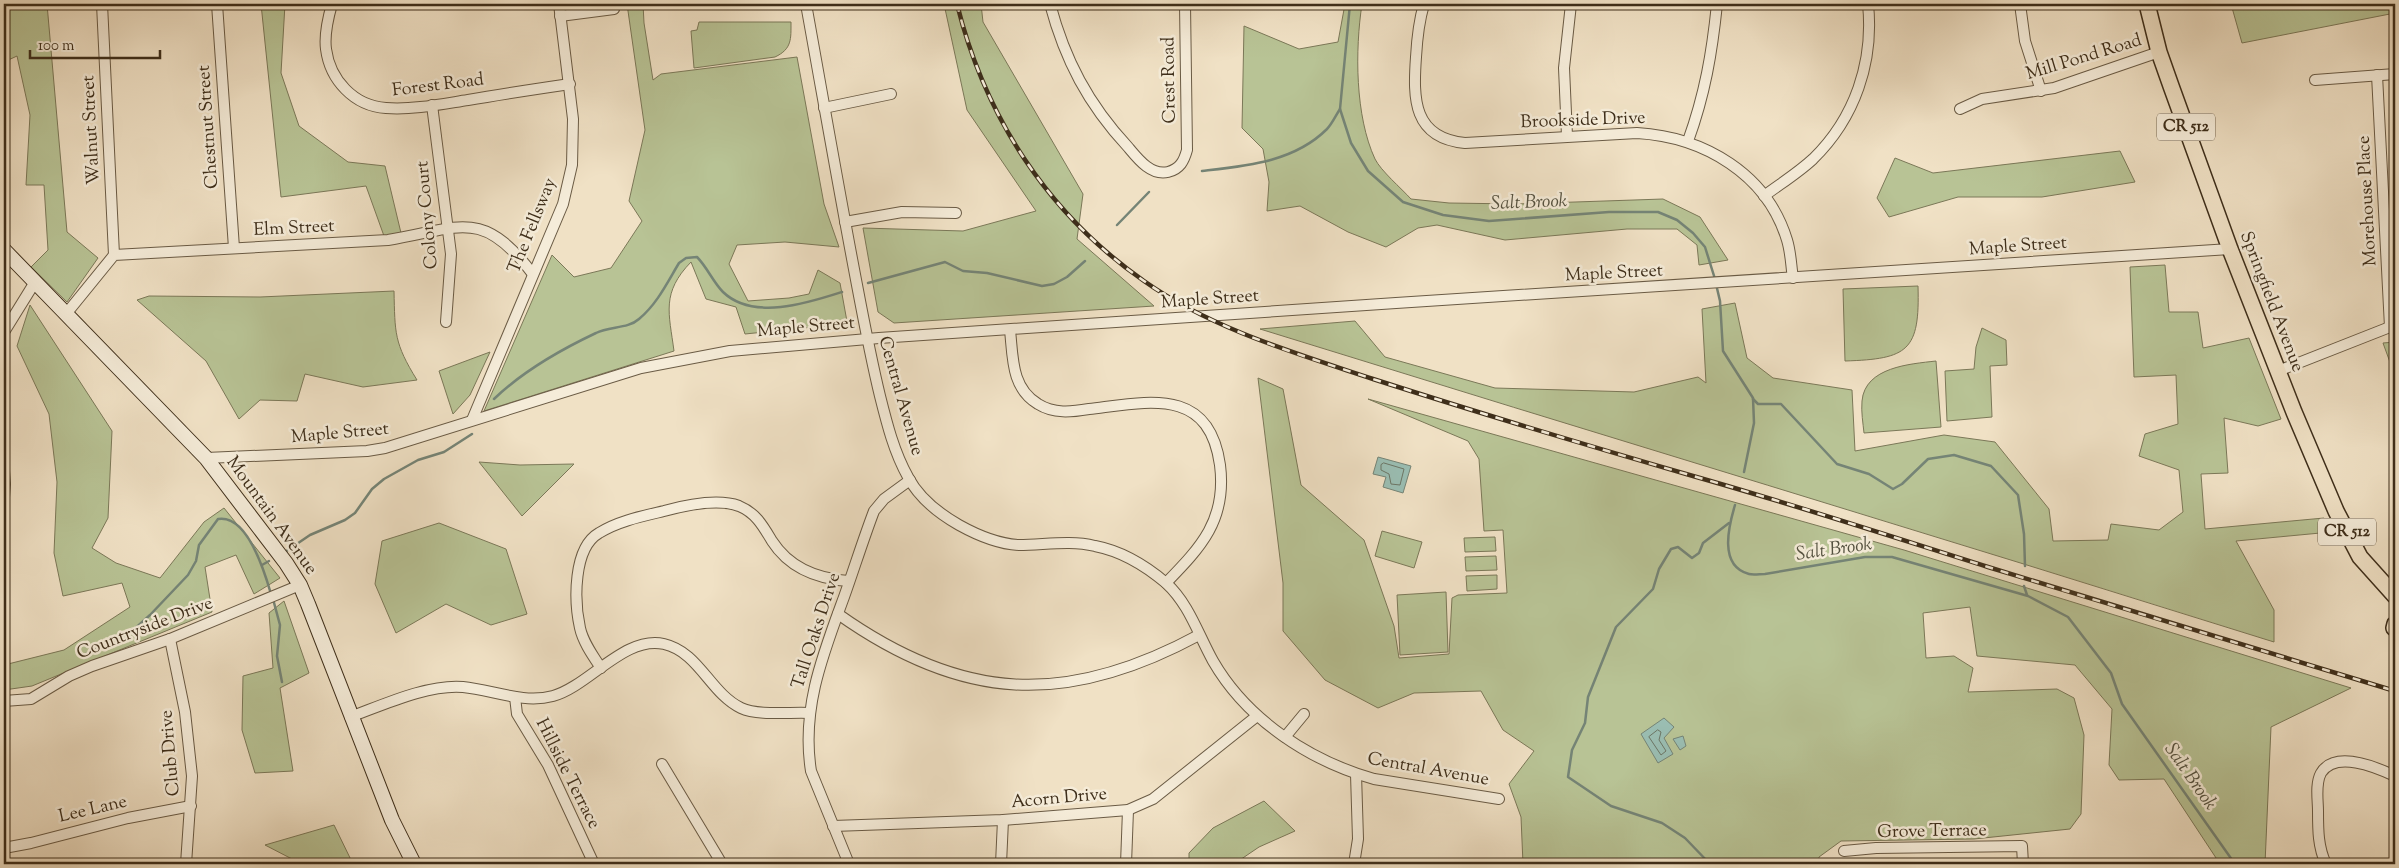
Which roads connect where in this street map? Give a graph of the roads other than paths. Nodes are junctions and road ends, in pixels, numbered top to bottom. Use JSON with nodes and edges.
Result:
{"nodes":[{"id":1,"x":102,"y":4,"type":"edge"},
{"id":2,"x":217,"y":4,"type":"edge"},
{"id":3,"x":332,"y":4,"type":"edge"},
{"id":4,"x":558,"y":4,"type":"edge"},
{"id":5,"x":806,"y":4,"type":"edge"},
{"id":6,"x":1050,"y":4,"type":"edge"},
{"id":7,"x":1184,"y":4,"type":"edge"},
{"id":8,"x":1424,"y":4,"type":"edge"},
{"id":9,"x":1571,"y":4,"type":"edge"},
{"id":10,"x":1717,"y":4,"type":"edge"},
{"id":11,"x":1868,"y":4,"type":"edge"},
{"id":12,"x":2020,"y":4,"type":"edge"},
{"id":13,"x":2148,"y":4,"type":"edge"},
{"id":14,"x":614,"y":9,"type":"dead end"},
{"id":15,"x":560,"y":16,"type":"junction"},
{"id":16,"x":2159,"y":52,"type":"junction"},
{"id":17,"x":2395,"y":74,"type":"edge"},
{"id":18,"x":2377,"y":75,"type":"junction"},
{"id":19,"x":2316,"y":80,"type":"dead end"},
{"id":20,"x":570,"y":84,"type":"junction"},
{"id":21,"x":2041,"y":91,"type":"junction"},
{"id":22,"x":891,"y":94,"type":"dead end"},
{"id":23,"x":432,"y":105,"type":"junction"},
{"id":24,"x":824,"y":108,"type":"junction"},
{"id":25,"x":1960,"y":109,"type":"dead end"},
{"id":26,"x":1567,"y":136,"type":"junction"},
{"id":27,"x":1688,"y":141,"type":"junction"},
{"id":28,"x":1764,"y":196,"type":"junction"},
{"id":29,"x":956,"y":212,"type":"dead end"},
{"id":30,"x":845,"y":222,"type":"junction"},
{"id":31,"x":448,"y":227,"type":"junction"},
{"id":32,"x":234,"y":248,"type":"junction"},
{"id":33,"x":2230,"y":249,"type":"junction"},
{"id":34,"x":4,"y":250,"type":"edge"},
{"id":35,"x":114,"y":255,"type":"junction"},
{"id":36,"x":532,"y":273,"type":"junction"},
{"id":37,"x":1793,"y":278,"type":"junction"},
{"id":38,"x":35,"y":282,"type":"junction"},
{"id":39,"x":66,"y":314,"type":"junction"},
{"id":40,"x":446,"y":322,"type":"dead end"},
{"id":41,"x":2393,"y":326,"type":"edge"},
{"id":42,"x":1010,"y":330,"type":"junction"},
{"id":43,"x":4,"y":332,"type":"edge"},
{"id":44,"x":867,"y":340,"type":"junction"},
{"id":45,"x":2278,"y":371,"type":"junction"},
{"id":46,"x":472,"y":420,"type":"junction"},
{"id":47,"x":206,"y":458,"type":"junction"},
{"id":48,"x":4,"y":470,"type":"edge"},
{"id":49,"x":910,"y":480,"type":"junction"},
{"id":50,"x":4,"y":496,"type":"edge"},
{"id":51,"x":849,"y":582,"type":"junction"},
{"id":52,"x":1166,"y":583,"type":"junction"},
{"id":53,"x":300,"y":585,"type":"junction"},
{"id":54,"x":2393,"y":589,"type":"edge"},
{"id":55,"x":838,"y":614,"type":"junction"},
{"id":56,"x":1199,"y":635,"type":"junction"},
{"id":57,"x":170,"y":639,"type":"junction"},
{"id":58,"x":601,"y":668,"type":"junction"},
{"id":59,"x":515,"y":697,"type":"junction"},
{"id":60,"x":4,"y":701,"type":"edge"},
{"id":61,"x":809,"y":713,"type":"junction"},
{"id":62,"x":1304,"y":714,"type":"dead end"},
{"id":63,"x":1257,"y":716,"type":"junction"},
{"id":64,"x":350,"y":717,"type":"junction"},
{"id":65,"x":1285,"y":737,"type":"junction"},
{"id":66,"x":662,"y":764,"type":"dead end"},
{"id":67,"x":1356,"y":774,"type":"junction"},
{"id":68,"x":2395,"y":776,"type":"edge"},
{"id":69,"x":1499,"y":799,"type":"dead end"},
{"id":70,"x":191,"y":806,"type":"junction"},
{"id":71,"x":1128,"y":810,"type":"junction"},
{"id":72,"x":1003,"y":820,"type":"junction"},
{"id":73,"x":833,"y":826,"type":"junction"},
{"id":74,"x":4,"y":848,"type":"edge"},
{"id":75,"x":1844,"y":851,"type":"dead end"},
{"id":76,"x":186,"y":864,"type":"edge"},
{"id":77,"x":414,"y":864,"type":"edge"},
{"id":78,"x":594,"y":864,"type":"edge"},
{"id":79,"x":722,"y":864,"type":"edge"},
{"id":80,"x":848,"y":864,"type":"edge"},
{"id":81,"x":1001,"y":864,"type":"edge"},
{"id":82,"x":1126,"y":864,"type":"edge"},
{"id":83,"x":1354,"y":864,"type":"edge"},
{"id":84,"x":2023,"y":864,"type":"edge"},
{"id":85,"x":2326,"y":864,"type":"edge"}],
"edges":[{"from":1,"to":35,"type":"street","name":"Walnut Street"},
{"from":2,"to":32,"type":"street","name":"Chestnut Street"},
{"from":3,"to":23,"type":"street","name":"Forest Road"},
{"from":4,"to":15,"type":"street","name":"The Fellsway"},
{"from":5,"to":24,"type":"street","name":"Central Avenue"},
{"from":6,"to":7,"type":"street","name":"Crest Road"},
{"from":8,"to":26,"type":"street","name":"Brookside Drive"},
{"from":9,"to":26,"type":"street"},
{"from":10,"to":27,"type":"street"},
{"from":11,"to":28,"type":"street"},
{"from":12,"to":21,"type":"street"},
{"from":13,"to":16,"type":"main road","name":"Springfield Avenue","number":"CR 512"},
{"from":14,"to":15,"type":"street"},
{"from":15,"to":20,"type":"street","name":"The Fellsway"},
{"from":16,"to":21,"type":"street","name":"Mill Pond Road"},
{"from":16,"to":33,"type":"main road","name":"Springfield Avenue","number":"CR 512"},
{"from":17,"to":18,"type":"street"},
{"from":18,"to":19,"type":"street"},
{"from":18,"to":41,"type":"street","name":"Morehouse Place"},
{"from":20,"to":23,"type":"street","name":"Forest Road"},
{"from":20,"to":36,"type":"street","name":"The Fellsway"},
{"from":21,"to":25,"type":"street","name":"Mill Pond Road"},
{"from":22,"to":24,"type":"street"},
{"from":23,"to":31,"type":"street","name":"Colony Court"},
{"from":24,"to":30,"type":"street","name":"Central Avenue"},
{"from":26,"to":27,"type":"street","name":"Brookside Drive"},
{"from":27,"to":28,"type":"street","name":"Brookside Drive"},
{"from":28,"to":37,"type":"street","name":"Brookside Drive"},
{"from":29,"to":30,"type":"street"},
{"from":30,"to":44,"type":"street","name":"Central Avenue"},
{"from":31,"to":32,"type":"street","name":"Elm Street"},
{"from":31,"to":36,"type":"street","name":"Elm Street"},
{"from":31,"to":40,"type":"street","name":"Colony Court"},
{"from":32,"to":35,"type":"street","name":"Elm Street"},
{"from":33,"to":37,"type":"street","name":"Maple Street"},
{"from":33,"to":45,"type":"main road","name":"Springfield Avenue","number":"CR 512"},
{"from":34,"to":38,"type":"main road","name":"Mountain Avenue"},
{"from":35,"to":39,"type":"street"},
{"from":36,"to":46,"type":"street","name":"The Fellsway"},
{"from":37,"to":42,"type":"street","name":"Maple Street"},
{"from":38,"to":39,"type":"main road","name":"Mountain Avenue"},
{"from":38,"to":43,"type":"street"},
{"from":39,"to":47,"type":"main road","name":"Mountain Avenue"},
{"from":41,"to":45,"type":"street"},
{"from":42,"to":44,"type":"street","name":"Maple Street"},
{"from":42,"to":52,"type":"street"},
{"from":44,"to":46,"type":"street","name":"Maple Street"},
{"from":44,"to":49,"type":"street","name":"Central Avenue"},
{"from":45,"to":54,"type":"main road","name":"Springfield Avenue","number":"CR 512"},
{"from":46,"to":47,"type":"street","name":"Maple Street"},
{"from":47,"to":53,"type":"main road","name":"Mountain Avenue"},
{"from":48,"to":50,"type":"street"},
{"from":49,"to":51,"type":"street","name":"Tall Oaks Drive"},
{"from":49,"to":52,"type":"street","name":"Central Avenue"},
{"from":51,"to":55,"type":"street","name":"Tall Oaks Drive"},
{"from":51,"to":58,"type":"street"},
{"from":52,"to":56,"type":"street","name":"Central Avenue"},
{"from":53,"to":57,"type":"street","name":"Countryside Drive"},
{"from":53,"to":64,"type":"main road","name":"Mountain Avenue"},
{"from":55,"to":56,"type":"street"},
{"from":55,"to":61,"type":"street","name":"Tall Oaks Drive"},
{"from":56,"to":63,"type":"street","name":"Central Avenue"},
{"from":57,"to":60,"type":"street","name":"Countryside Drive"},
{"from":57,"to":70,"type":"street","name":"Club Drive"},
{"from":58,"to":59,"type":"street"},
{"from":58,"to":61,"type":"street"},
{"from":59,"to":64,"type":"street"},
{"from":59,"to":78,"type":"street","name":"Hillside Terrace"},
{"from":61,"to":73,"type":"street","name":"Tall Oaks Drive"},
{"from":62,"to":65,"type":"street"},
{"from":63,"to":65,"type":"street","name":"Central Avenue"},
{"from":63,"to":71,"type":"street","name":"Acorn Drive"},
{"from":64,"to":77,"type":"main road","name":"Mountain Avenue"},
{"from":65,"to":67,"type":"street","name":"Central Avenue"},
{"from":66,"to":79,"type":"street"},
{"from":67,"to":69,"type":"street","name":"Central Avenue"},
{"from":67,"to":83,"type":"street"},
{"from":68,"to":85,"type":"street"},
{"from":70,"to":74,"type":"street","name":"Lee Lane"},
{"from":70,"to":76,"type":"street","name":"Club Drive"},
{"from":71,"to":72,"type":"street","name":"Acorn Drive"},
{"from":71,"to":82,"type":"street"},
{"from":72,"to":73,"type":"street","name":"Acorn Drive"},
{"from":72,"to":81,"type":"street"},
{"from":73,"to":80,"type":"street","name":"Tall Oaks Drive"},
{"from":75,"to":84,"type":"street","name":"Grove Terrace"}]}
